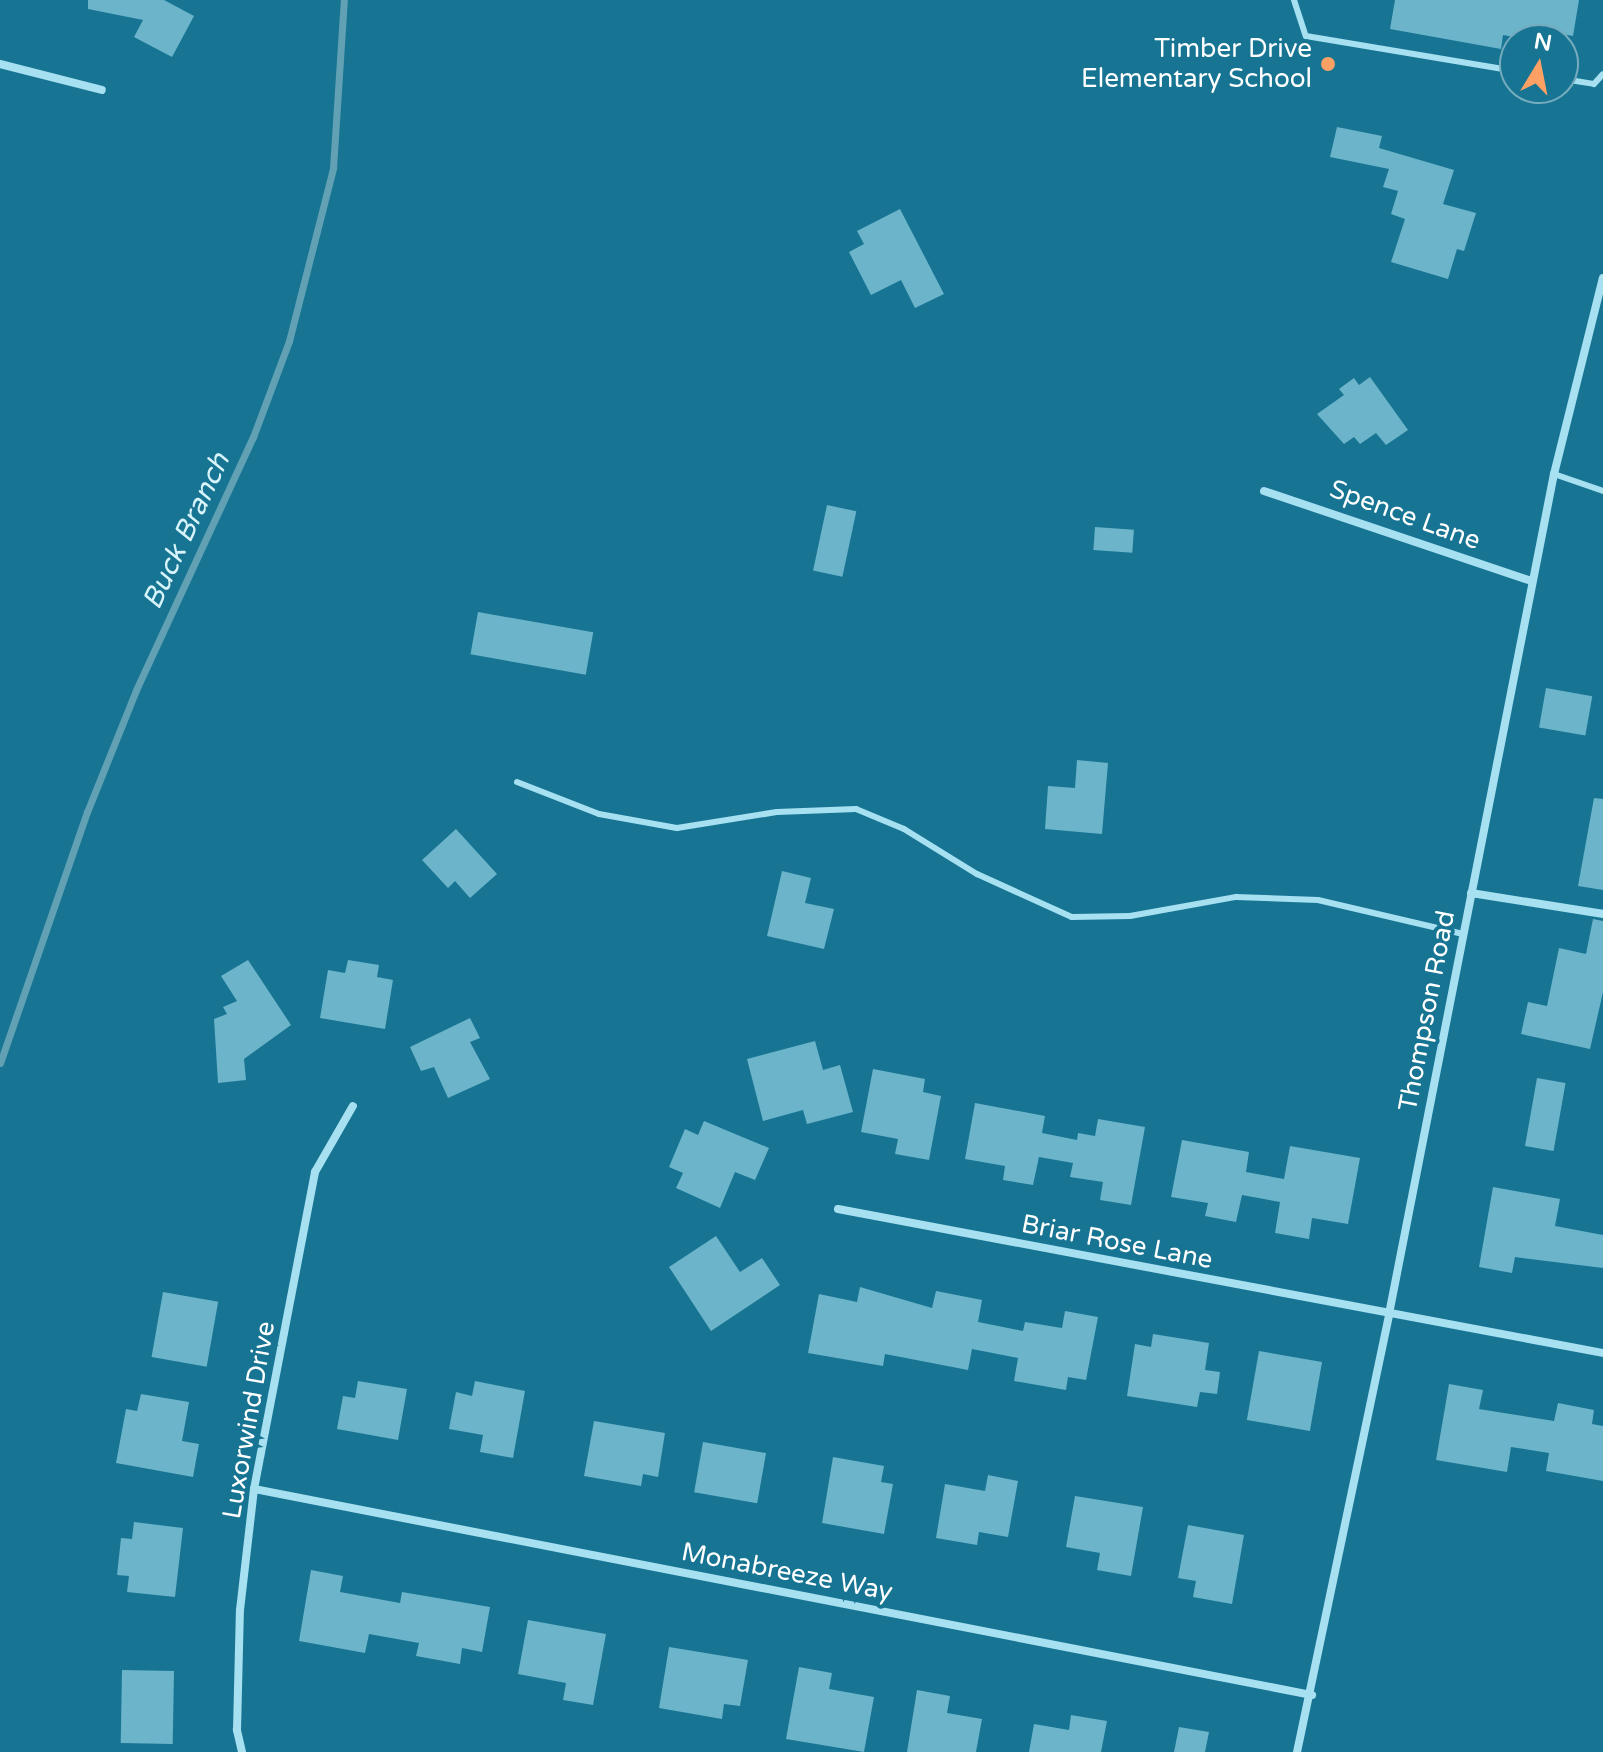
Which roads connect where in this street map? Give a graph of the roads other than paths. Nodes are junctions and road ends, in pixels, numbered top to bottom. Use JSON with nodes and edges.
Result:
{"nodes":[{"id":1,"x":1294,"y":0,"type":"edge"},
{"id":2,"x":0,"y":64,"type":"edge"},
{"id":3,"x":1499,"y":68,"type":"edge"},
{"id":4,"x":1603,"y":74,"type":"edge"},
{"id":5,"x":1579,"y":82,"type":"edge"},
{"id":6,"x":102,"y":90,"type":"dead end"},
{"id":7,"x":1603,"y":278,"type":"edge"},
{"id":8,"x":1554,"y":474,"type":"junction"},
{"id":9,"x":1264,"y":491,"type":"dead end"},
{"id":10,"x":1603,"y":491,"type":"edge"},
{"id":11,"x":1532,"y":581,"type":"junction"},
{"id":12,"x":517,"y":782,"type":"dead end"},
{"id":13,"x":1471,"y":893,"type":"junction"},
{"id":14,"x":1603,"y":914,"type":"edge"},
{"id":15,"x":1463,"y":934,"type":"junction"},
{"id":16,"x":353,"y":1106,"type":"dead end"},
{"id":17,"x":838,"y":1209,"type":"dead end"},
{"id":18,"x":1389,"y":1314,"type":"junction"},
{"id":19,"x":1603,"y":1353,"type":"edge"},
{"id":20,"x":254,"y":1489,"type":"junction"},
{"id":21,"x":1312,"y":1695,"type":"junction"},
{"id":22,"x":242,"y":1752,"type":"edge"},
{"id":23,"x":1297,"y":1752,"type":"edge"}],
"edges":[{"from":1,"to":3,"type":"lane"},
{"from":2,"to":6,"type":"street"},
{"from":4,"to":5,"type":"lane"},
{"from":7,"to":8,"type":"street","name":"Thompson Road"},
{"from":8,"to":10,"type":"lane"},
{"from":8,"to":11,"type":"street","name":"Thompson Road"},
{"from":9,"to":11,"type":"street","name":"Spence Lane"},
{"from":11,"to":13,"type":"street","name":"Thompson Road"},
{"from":12,"to":15,"type":"lane"},
{"from":13,"to":14,"type":"street"},
{"from":13,"to":15,"type":"street","name":"Thompson Road"},
{"from":15,"to":18,"type":"street","name":"Thompson Road"},
{"from":16,"to":20,"type":"street","name":"Luxorwind Drive"},
{"from":17,"to":18,"type":"street","name":"Briar Rose Lane"},
{"from":18,"to":19,"type":"street","name":"Briar Rose Lane"},
{"from":18,"to":21,"type":"street","name":"Thompson Road"},
{"from":20,"to":21,"type":"street","name":"Monabreeze Way"},
{"from":20,"to":22,"type":"street","name":"Luxorwind Drive"},
{"from":21,"to":23,"type":"street","name":"Thompson Road"}]}
